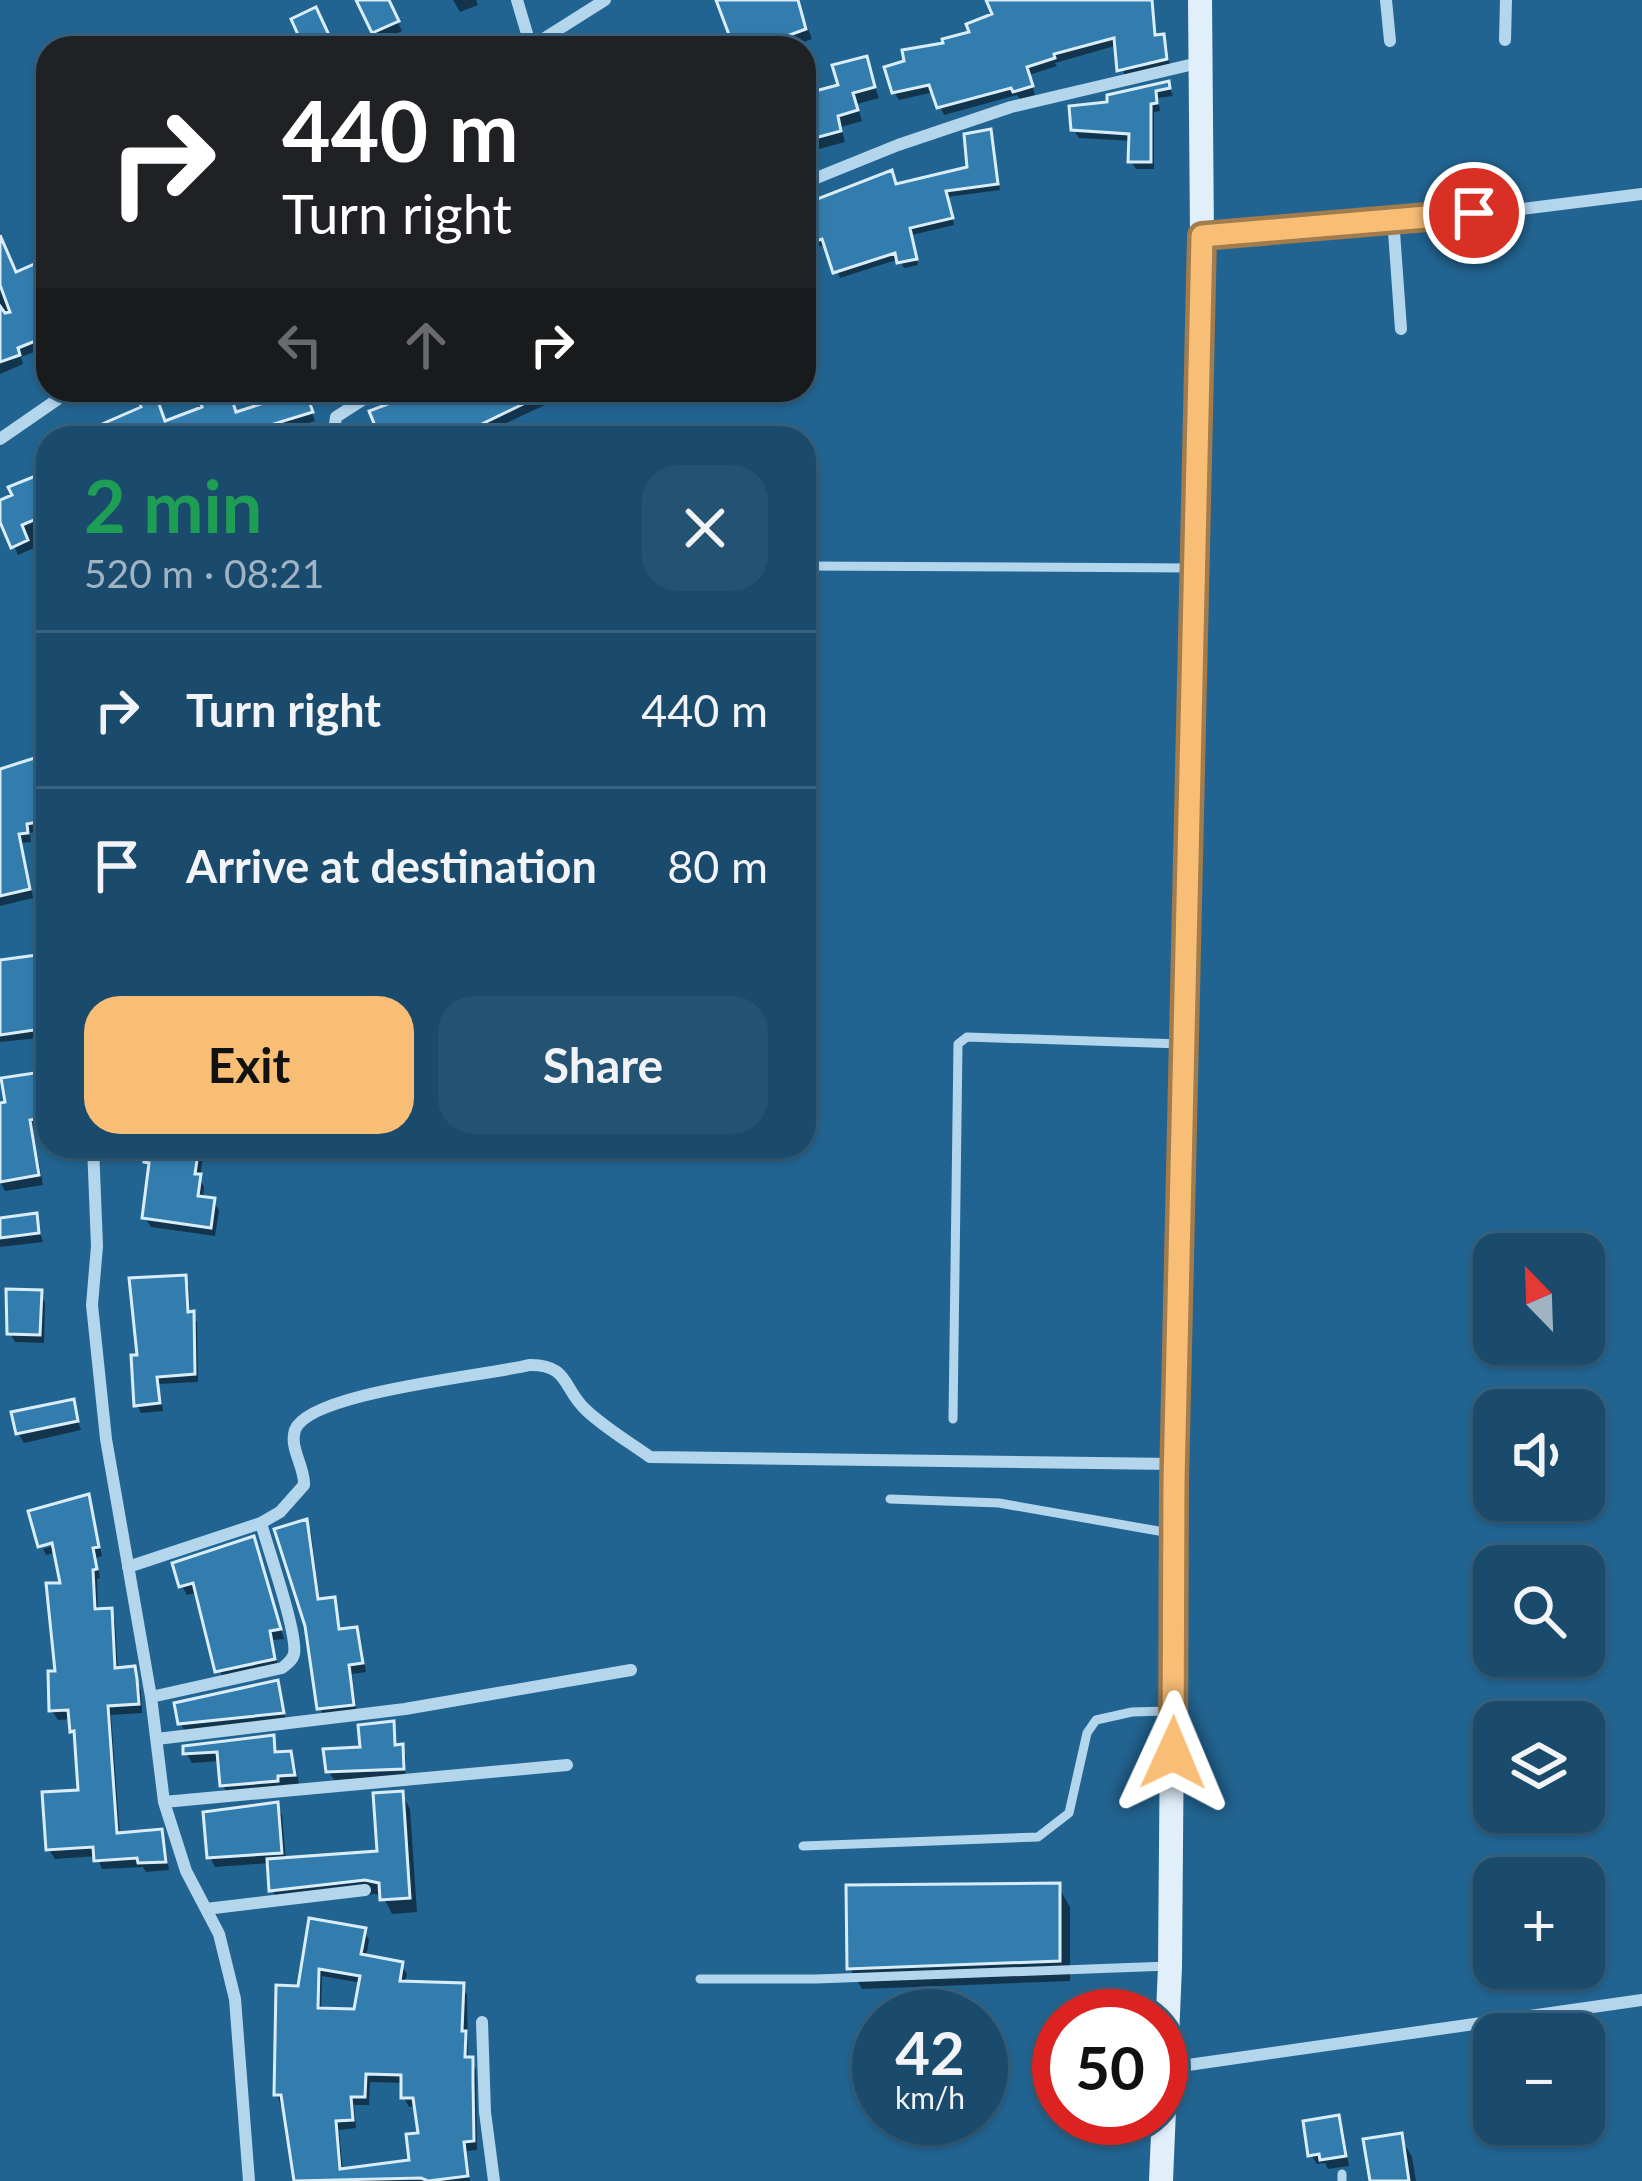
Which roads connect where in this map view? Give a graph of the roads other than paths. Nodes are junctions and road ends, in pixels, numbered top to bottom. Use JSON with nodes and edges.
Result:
{"nodes":[{"id":1,"x":518,"y":0,"type":"edge"},
{"id":2,"x":605,"y":0,"type":"edge"},
{"id":3,"x":1200,"y":0,"type":"edge"},
{"id":4,"x":1386,"y":0,"type":"edge"},
{"id":5,"x":1506,"y":0,"type":"edge"},
{"id":6,"x":527,"y":36,"type":"edge"},
{"id":7,"x":548,"y":36,"type":"edge"},
{"id":8,"x":1505,"y":40,"type":"dead end"},
{"id":9,"x":1390,"y":41,"type":"dead end"},
{"id":10,"x":1198,"y":63,"type":"junction"},
{"id":11,"x":816,"y":178,"type":"edge"},
{"id":12,"x":1642,"y":194,"type":"edge"},
{"id":13,"x":1394,"y":218,"type":"junction"},
{"id":14,"x":1211,"y":236,"type":"junction"},
{"id":15,"x":1401,"y":328,"type":"dead end"},
{"id":16,"x":54,"y":402,"type":"edge"},
{"id":17,"x":359,"y":402,"type":"edge"},
{"id":18,"x":335,"y":426,"type":"edge"},
{"id":19,"x":0,"y":439,"type":"edge"},
{"id":20,"x":816,"y":566,"type":"edge"},
{"id":21,"x":1193,"y":568,"type":"junction"},
{"id":22,"x":1184,"y":1044,"type":"junction"},
{"id":23,"x":93,"y":1158,"type":"edge"},
{"id":24,"x":953,"y":1419,"type":"dead end"},
{"id":25,"x":1174,"y":1464,"type":"junction"},
{"id":26,"x":890,"y":1499,"type":"dead end"},
{"id":27,"x":261,"y":1523,"type":"junction"},
{"id":28,"x":1174,"y":1534,"type":"junction"},
{"id":29,"x":128,"y":1567,"type":"junction"},
{"id":30,"x":631,"y":1670,"type":"dead end"},
{"id":31,"x":151,"y":1697,"type":"junction"},
{"id":32,"x":1174,"y":1711,"type":"junction"},
{"id":33,"x":157,"y":1738,"type":"junction"},
{"id":34,"x":567,"y":1765,"type":"dead end"},
{"id":35,"x":164,"y":1802,"type":"junction"},
{"id":36,"x":802,"y":1846,"type":"dead end"},
{"id":37,"x":365,"y":1890,"type":"dead end"},
{"id":38,"x":206,"y":1909,"type":"junction"},
{"id":39,"x":1170,"y":1966,"type":"junction"},
{"id":40,"x":700,"y":1979,"type":"dead end"},
{"id":41,"x":1171,"y":1989,"type":"edge"},
{"id":42,"x":1642,"y":2000,"type":"edge"},
{"id":43,"x":482,"y":2022,"type":"dead end"},
{"id":44,"x":1188,"y":2065,"type":"edge"},
{"id":45,"x":1166,"y":2145,"type":"edge"},
{"id":46,"x":249,"y":2181,"type":"edge"},
{"id":47,"x":494,"y":2181,"type":"edge"},
{"id":48,"x":1161,"y":2181,"type":"edge"}],
"edges":[{"from":1,"to":6,"type":"street"},
{"from":2,"to":7,"type":"street"},
{"from":3,"to":10,"type":"main road"},
{"from":4,"to":9,"type":"street"},
{"from":5,"to":8,"type":"street"},
{"from":10,"to":11,"type":"street"},
{"from":10,"to":14,"type":"main road"},
{"from":12,"to":13,"type":"street"},
{"from":13,"to":14,"type":"street"},
{"from":13,"to":15,"type":"street"},
{"from":14,"to":21,"type":"main road"},
{"from":16,"to":19,"type":"street"},
{"from":17,"to":18,"type":"street"},
{"from":20,"to":21,"type":"lane"},
{"from":21,"to":22,"type":"main road"},
{"from":22,"to":24,"type":"lane"},
{"from":22,"to":25,"type":"main road"},
{"from":23,"to":29,"type":"street"},
{"from":25,"to":27,"type":"street"},
{"from":25,"to":28,"type":"main road"},
{"from":26,"to":28,"type":"lane"},
{"from":27,"to":29,"type":"street"},
{"from":27,"to":31,"type":"street"},
{"from":28,"to":32,"type":"main road"},
{"from":29,"to":31,"type":"street"},
{"from":30,"to":33,"type":"street"},
{"from":31,"to":33,"type":"street"},
{"from":32,"to":36,"type":"lane"},
{"from":32,"to":39,"type":"main road"},
{"from":33,"to":35,"type":"street"},
{"from":34,"to":35,"type":"street"},
{"from":35,"to":38,"type":"street"},
{"from":37,"to":38,"type":"street"},
{"from":38,"to":46,"type":"street"},
{"from":39,"to":40,"type":"lane"},
{"from":39,"to":41,"type":"main road"},
{"from":42,"to":44,"type":"street"},
{"from":43,"to":47,"type":"street"},
{"from":45,"to":48,"type":"main road"}]}
